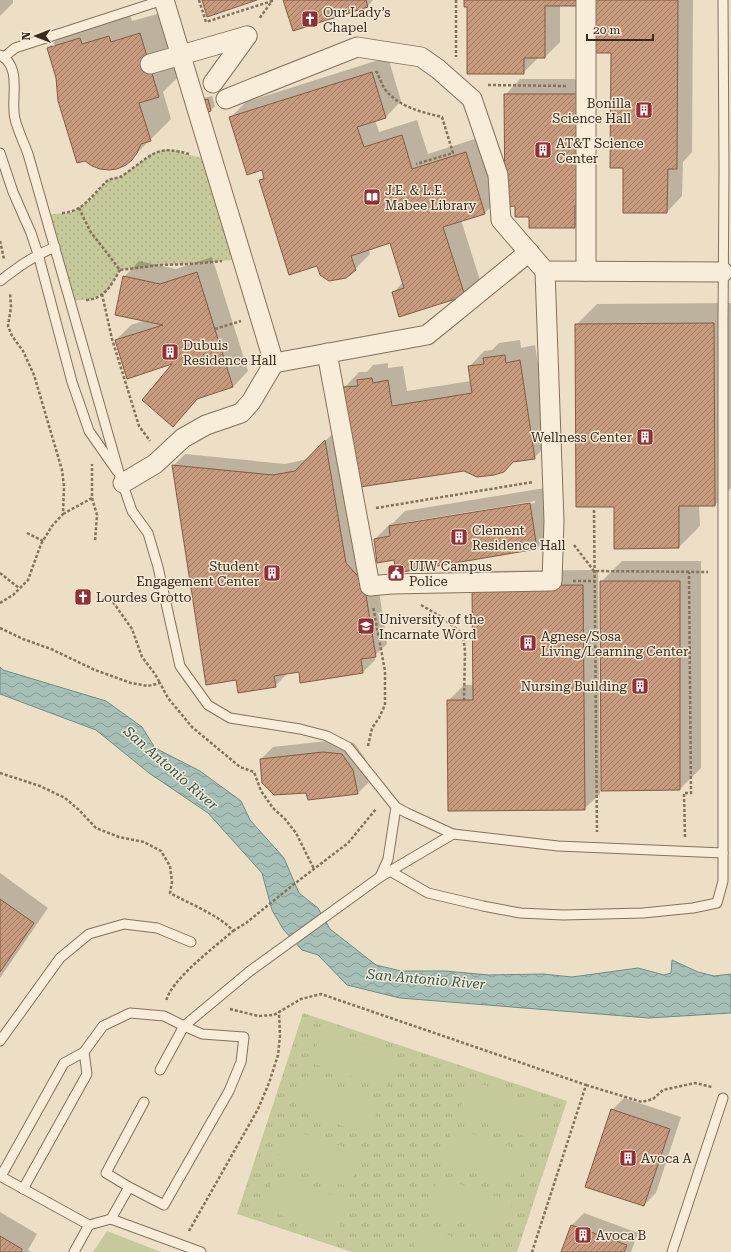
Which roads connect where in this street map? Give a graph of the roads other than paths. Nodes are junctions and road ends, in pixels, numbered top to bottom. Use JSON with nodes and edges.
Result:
{"nodes":[{"id":1,"x":163,"y":0,"type":"edge"},
{"id":2,"x":586,"y":0,"type":"edge"},
{"id":3,"x":723,"y":0,"type":"edge"},
{"id":4,"x":2,"y":56,"type":"edge"},
{"id":5,"x":180,"y":56,"type":"junction"},
{"id":6,"x":150,"y":64,"type":"dead end"},
{"id":7,"x":213,"y":83,"type":"dead end"},
{"id":8,"x":226,"y":99,"type":"dead end"},
{"id":9,"x":0,"y":153,"type":"edge"},
{"id":10,"x":55,"y":247,"type":"junction"},
{"id":11,"x":529,"y":252,"type":"junction"},
{"id":12,"x":38,"y":254,"type":"junction"},
{"id":13,"x":545,"y":271,"type":"junction"},
{"id":14,"x":586,"y":271,"type":"junction"},
{"id":15,"x":727,"y":272,"type":"edge"},
{"id":16,"x":4,"y":278,"type":"edge"},
{"id":17,"x":328,"y":353,"type":"junction"},
{"id":18,"x":274,"y":363,"type":"junction"},
{"id":19,"x":122,"y":479,"type":"junction"},
{"id":20,"x":396,"y":807,"type":"junction"},
{"id":21,"x":453,"y":834,"type":"junction"},
{"id":22,"x":723,"y":853,"type":"junction"},
{"id":23,"x":390,"y":871,"type":"junction"},
{"id":24,"x":380,"y":877,"type":"junction"},
{"id":25,"x":191,"y":942,"type":"dead end"},
{"id":26,"x":184,"y":1026,"type":"junction"},
{"id":27,"x":0,"y":1041,"type":"edge"},
{"id":28,"x":84,"y":1052,"type":"junction"},
{"id":29,"x":160,"y":1070,"type":"dead end"},
{"id":30,"x":722,"y":1098,"type":"road end"},
{"id":31,"x":144,"y":1102,"type":"dead end"},
{"id":32,"x":1,"y":1176,"type":"edge"},
{"id":33,"x":129,"y":1186,"type":"junction"},
{"id":34,"x":24,"y":1189,"type":"junction"},
{"id":35,"x":110,"y":1218,"type":"junction"},
{"id":36,"x":89,"y":1225,"type":"junction"},
{"id":37,"x":74,"y":1252,"type":"edge"},
{"id":38,"x":201,"y":1252,"type":"edge"},
{"id":39,"x":672,"y":1252,"type":"edge"}],
"edges":[{"from":1,"to":4,"type":"lane"},
{"from":1,"to":5,"type":"street"},
{"from":2,"to":14,"type":"street"},
{"from":3,"to":15,"type":"lane"},
{"from":4,"to":10,"type":"lane"},
{"from":5,"to":6,"type":"street"},
{"from":5,"to":7,"type":"street"},
{"from":5,"to":18,"type":"street"},
{"from":8,"to":11,"type":"street"},
{"from":9,"to":12,"type":"lane"},
{"from":10,"to":12,"type":"lane"},
{"from":10,"to":19,"type":"lane"},
{"from":11,"to":13,"type":"street"},
{"from":11,"to":17,"type":"street"},
{"from":12,"to":16,"type":"lane"},
{"from":12,"to":19,"type":"lane"},
{"from":13,"to":14,"type":"street"},
{"from":13,"to":17,"type":"street"},
{"from":14,"to":15,"type":"street"},
{"from":15,"to":22,"type":"lane"},
{"from":17,"to":18,"type":"street"},
{"from":18,"to":19,"type":"street"},
{"from":19,"to":20,"type":"lane"},
{"from":20,"to":21,"type":"lane"},
{"from":20,"to":24,"type":"lane"},
{"from":21,"to":22,"type":"lane"},
{"from":21,"to":23,"type":"lane"},
{"from":22,"to":23,"type":"lane"},
{"from":23,"to":24,"type":"lane"},
{"from":24,"to":26,"type":"lane"},
{"from":25,"to":27,"type":"lane"},
{"from":26,"to":28,"type":"lane"},
{"from":26,"to":29,"type":"lane"},
{"from":26,"to":33,"type":"lane"},
{"from":28,"to":32,"type":"lane"},
{"from":28,"to":34,"type":"lane"},
{"from":30,"to":39,"type":"lane"},
{"from":31,"to":33,"type":"lane"},
{"from":32,"to":34,"type":"lane"},
{"from":33,"to":35,"type":"lane"},
{"from":34,"to":36,"type":"lane"},
{"from":35,"to":36,"type":"lane"},
{"from":35,"to":38,"type":"lane"},
{"from":36,"to":37,"type":"lane"}]}
